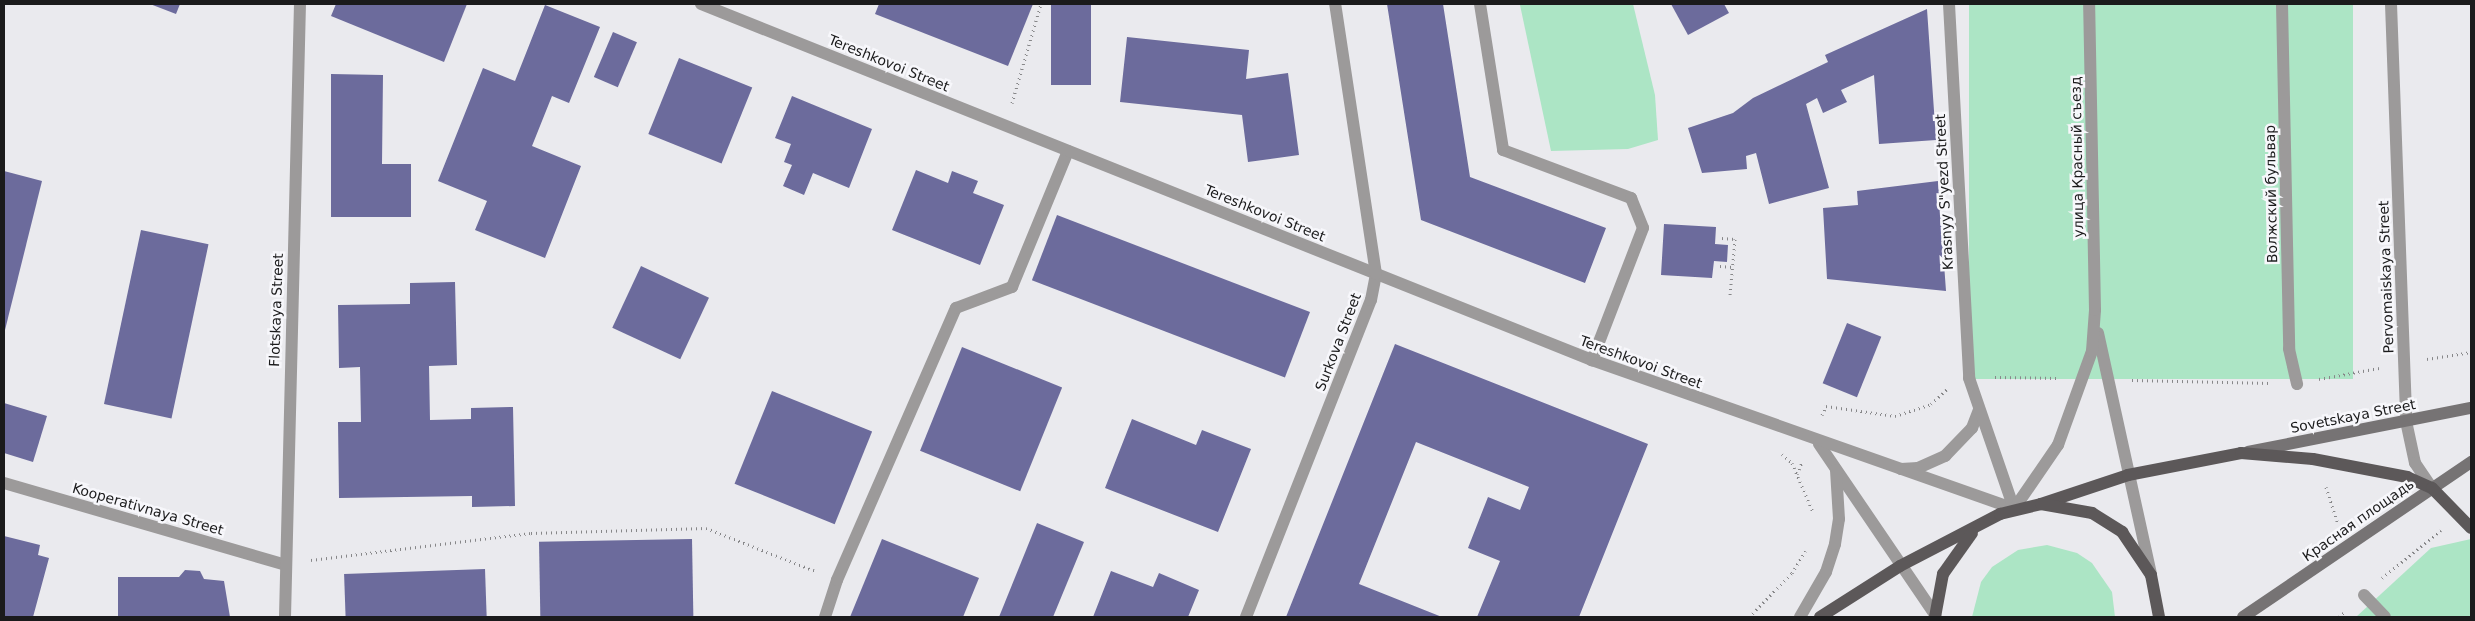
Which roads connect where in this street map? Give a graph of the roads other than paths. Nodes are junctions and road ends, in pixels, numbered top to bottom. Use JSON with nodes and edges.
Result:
{"nodes":[{"id":1,"x":300,"y":4,"type":"edge"},
{"id":2,"x":701,"y":4,"type":"edge"},
{"id":3,"x":1335,"y":4,"type":"edge"},
{"id":4,"x":1480,"y":4,"type":"edge"},
{"id":5,"x":1949,"y":4,"type":"edge"},
{"id":6,"x":2089,"y":4,"type":"edge"},
{"id":7,"x":2282,"y":4,"type":"edge"},
{"id":8,"x":2390,"y":4,"type":"edge"},
{"id":9,"x":1068,"y":151,"type":"junction"},
{"id":10,"x":1376,"y":274,"type":"junction"},
{"id":11,"x":2095,"y":310,"type":"junction"},
{"id":12,"x":1592,"y":360,"type":"junction"},
{"id":13,"x":2297,"y":384,"type":"road end"},
{"id":14,"x":2471,"y":408,"type":"edge"},
{"id":15,"x":1978,"y":410,"type":"junction"},
{"id":16,"x":2406,"y":421,"type":"junction"},
{"id":17,"x":1819,"y":444,"type":"junction"},
{"id":18,"x":2241,"y":453,"type":"junction"},
{"id":19,"x":2471,"y":462,"type":"edge"},
{"id":20,"x":1836,"y":470,"type":"junction"},
{"id":21,"x":1896,"y":470,"type":"junction"},
{"id":22,"x":2128,"y":475,"type":"junction"},
{"id":23,"x":4,"y":483,"type":"edge"},
{"id":24,"x":2432,"y":488,"type":"junction"},
{"id":25,"x":2041,"y":504,"type":"junction"},
{"id":26,"x":2014,"y":509,"type":"junction"},
{"id":27,"x":1981,"y":525,"type":"junction"},
{"id":28,"x":2471,"y":528,"type":"edge"},
{"id":29,"x":283,"y":564,"type":"junction"},
{"id":30,"x":1900,"y":566,"type":"junction"},
{"id":31,"x":2151,"y":575,"type":"junction"},
{"id":32,"x":2364,"y":595,"type":"road end"},
{"id":33,"x":1935,"y":616,"type":"edge"},
{"id":34,"x":285,"y":617,"type":"edge"},
{"id":35,"x":825,"y":617,"type":"edge"},
{"id":36,"x":1246,"y":617,"type":"edge"},
{"id":37,"x":1800,"y":617,"type":"edge"},
{"id":38,"x":1820,"y":617,"type":"edge"},
{"id":39,"x":2159,"y":617,"type":"edge"},
{"id":40,"x":2243,"y":617,"type":"edge"},
{"id":41,"x":2385,"y":617,"type":"edge"}],
"edges":[{"from":1,"to":29,"type":"street","name":"Flotskaya Street"},
{"from":2,"to":9,"type":"street","name":"Tereshkovoi Street"},
{"from":3,"to":10,"type":"street","name":"Surkova Street"},
{"from":4,"to":12,"type":"street"},
{"from":5,"to":15,"type":"street","name":"Krasnyy S\"yezd Street"},
{"from":6,"to":11,"type":"street","name":"улица Красный съезд"},
{"from":7,"to":13,"type":"street","name":"Волжский бульвар"},
{"from":8,"to":16,"type":"street","name":"Pervomaiskaya Street"},
{"from":9,"to":10,"type":"street","name":"Tereshkovoi Street"},
{"from":9,"to":35,"type":"street"},
{"from":10,"to":12,"type":"street","name":"Tereshkovoi Street"},
{"from":10,"to":36,"type":"street","name":"Surkova Street"},
{"from":11,"to":22,"type":"street","name":"Красная площадь"},
{"from":11,"to":26,"type":"street","name":"Красная площадь"},
{"from":12,"to":17,"type":"street","name":"Tereshkovoi Street"},
{"from":14,"to":16,"type":"street","name":"Sovetskaya Street"},
{"from":15,"to":21,"type":"street","name":"Красная площадь"},
{"from":15,"to":26,"type":"street"},
{"from":16,"to":18,"type":"street","name":"Sovetskaya Street"},
{"from":16,"to":24,"type":"street","name":"Pervomaiskaya Street"},
{"from":17,"to":20,"type":"street","name":"Красная площадь"},
{"from":17,"to":21,"type":"street","name":"Красная площадь"},
{"from":18,"to":22,"type":"main road","name":"Красная площадь"},
{"from":18,"to":24,"type":"main road","name":"Красная площадь"},
{"from":19,"to":24,"type":"street"},
{"from":20,"to":30,"type":"street","name":"Красная площадь"},
{"from":20,"to":37,"type":"street"},
{"from":21,"to":26,"type":"street","name":"Красная площадь"},
{"from":22,"to":25,"type":"main road","name":"Красная площадь"},
{"from":22,"to":31,"type":"street","name":"Красная площадь"},
{"from":23,"to":29,"type":"street","name":"Kooperativnaya Street"},
{"from":24,"to":28,"type":"main road","name":"Pervomaiskaya Street"},
{"from":24,"to":40,"type":"street","name":"Красная площадь"},
{"from":25,"to":26,"type":"main road","name":"Красная площадь"},
{"from":25,"to":31,"type":"main road","name":"Красная площадь"},
{"from":26,"to":27,"type":"main road","name":"Красная площадь"},
{"from":27,"to":30,"type":"main road","name":"Красная площадь"},
{"from":27,"to":33,"type":"main road","name":"Красная площадь"},
{"from":29,"to":34,"type":"street","name":"Flotskaya Street"},
{"from":30,"to":33,"type":"street","name":"Красная площадь"},
{"from":30,"to":38,"type":"main road","name":"Красная площадь"},
{"from":31,"to":39,"type":"main road","name":"Красная площадь"},
{"from":32,"to":41,"type":"street"}]}
